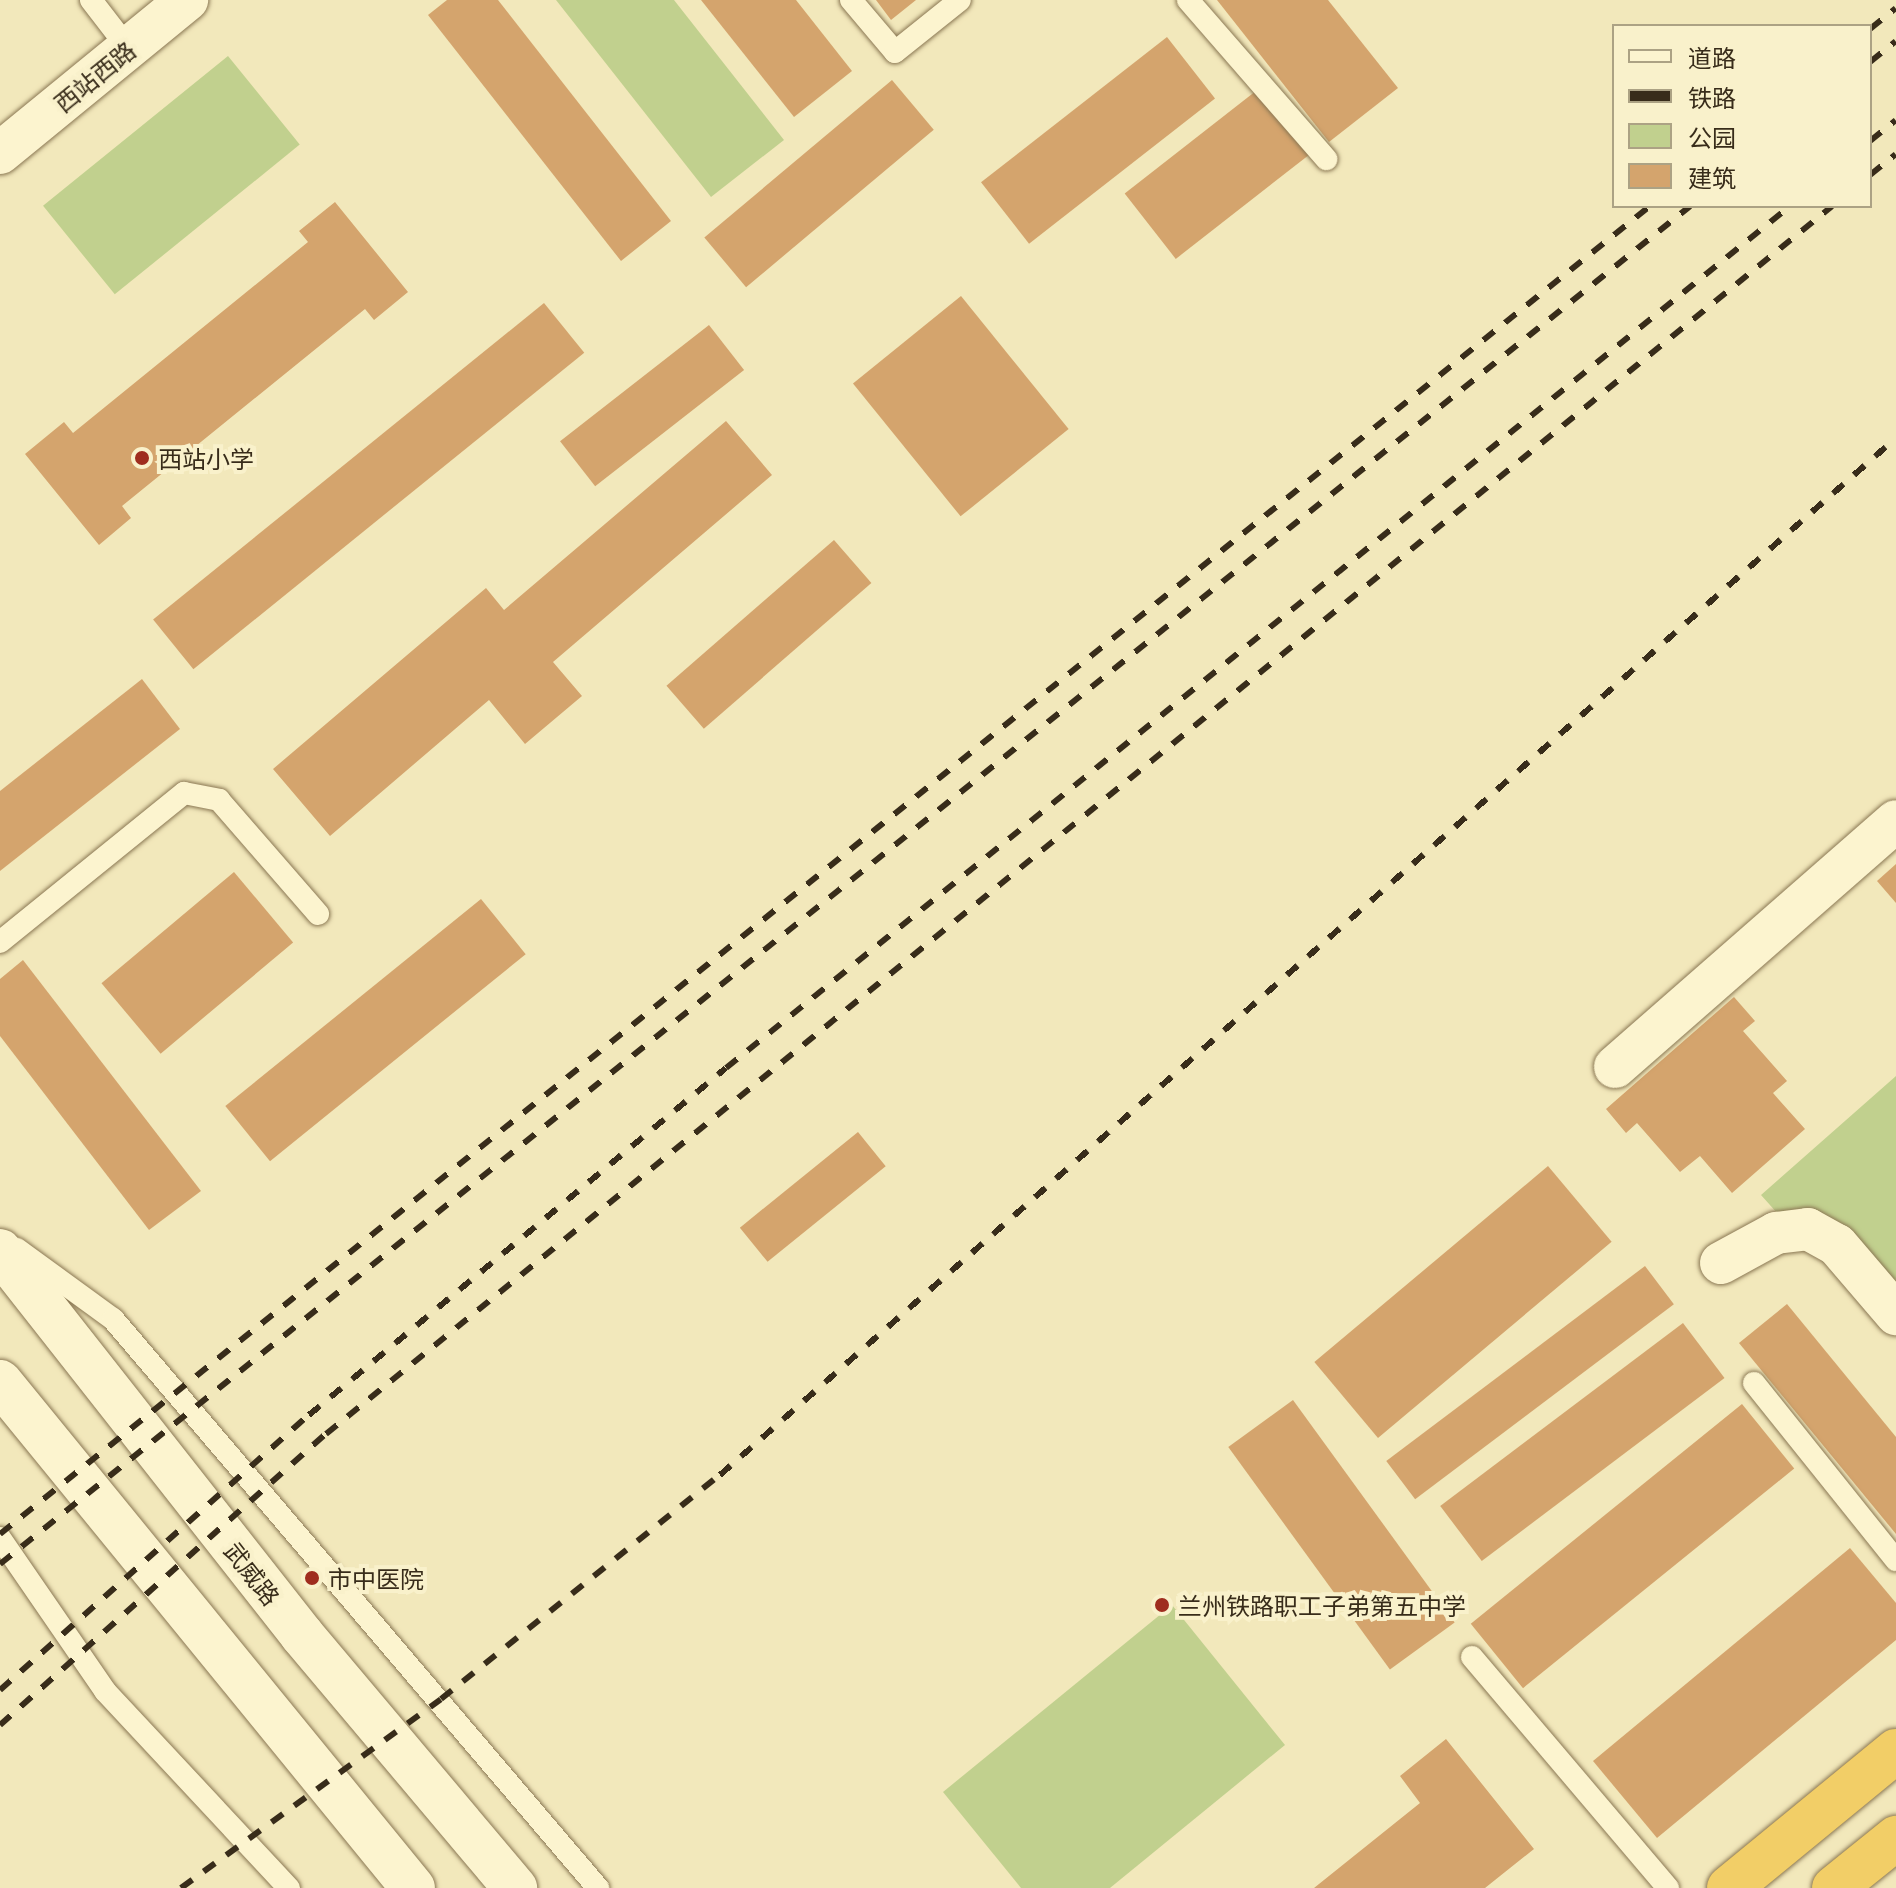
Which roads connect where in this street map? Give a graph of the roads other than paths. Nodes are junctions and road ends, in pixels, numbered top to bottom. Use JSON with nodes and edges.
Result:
{"nodes":[{"id":1,"x":91,"y":0,"type":"edge"},
{"id":2,"x":187,"y":0,"type":"edge"},
{"id":3,"x":851,"y":0,"type":"edge"},
{"id":4,"x":960,"y":0,"type":"edge"},
{"id":5,"x":1188,"y":0,"type":"edge"},
{"id":6,"x":128,"y":48,"type":"junction"},
{"id":7,"x":0,"y":153,"type":"edge"},
{"id":8,"x":1326,"y":159,"type":"dead end"},
{"id":9,"x":1896,"y":821,"type":"edge"},
{"id":10,"x":318,"y":914,"type":"dead end"},
{"id":11,"x":0,"y":942,"type":"edge"},
{"id":12,"x":1615,"y":1067,"type":"dead end"},
{"id":13,"x":0,"y":1237,"type":"edge"},
{"id":14,"x":0,"y":1251,"type":"edge"},
{"id":15,"x":1721,"y":1263,"type":"dead end"},
{"id":16,"x":1896,"y":1314,"type":"edge"},
{"id":17,"x":0,"y":1382,"type":"edge"},
{"id":18,"x":1754,"y":1383,"type":"dead end"},
{"id":19,"x":0,"y":1538,"type":"edge"},
{"id":20,"x":1896,"y":1560,"type":"edge"},
{"id":21,"x":1472,"y":1657,"type":"dead end"},
{"id":22,"x":1896,"y":1751,"type":"edge"},
{"id":23,"x":1896,"y":1838,"type":"edge"},
{"id":24,"x":289,"y":1888,"type":"edge"},
{"id":25,"x":413,"y":1888,"type":"edge"},
{"id":26,"x":515,"y":1888,"type":"edge"},
{"id":27,"x":598,"y":1888,"type":"edge"},
{"id":28,"x":1668,"y":1888,"type":"edge"},
{"id":29,"x":1729,"y":1888,"type":"edge"},
{"id":30,"x":1834,"y":1888,"type":"edge"}],
"edges":[{"from":1,"to":6,"type":"lane"},
{"from":2,"to":6,"type":"street","name":"西站西路"},
{"from":3,"to":4,"type":"lane"},
{"from":5,"to":8,"type":"lane"},
{"from":6,"to":7,"type":"street","name":"西站西路"},
{"from":9,"to":12,"type":"street"},
{"from":10,"to":11,"type":"lane"},
{"from":13,"to":27,"type":"lane"},
{"from":14,"to":26,"type":"main road","name":"武威路"},
{"from":15,"to":16,"type":"street"},
{"from":17,"to":25,"type":"main road"},
{"from":18,"to":20,"type":"lane"},
{"from":19,"to":24,"type":"lane"},
{"from":21,"to":28,"type":"lane"},
{"from":22,"to":29,"type":"highway"},
{"from":23,"to":30,"type":"highway"}]}
